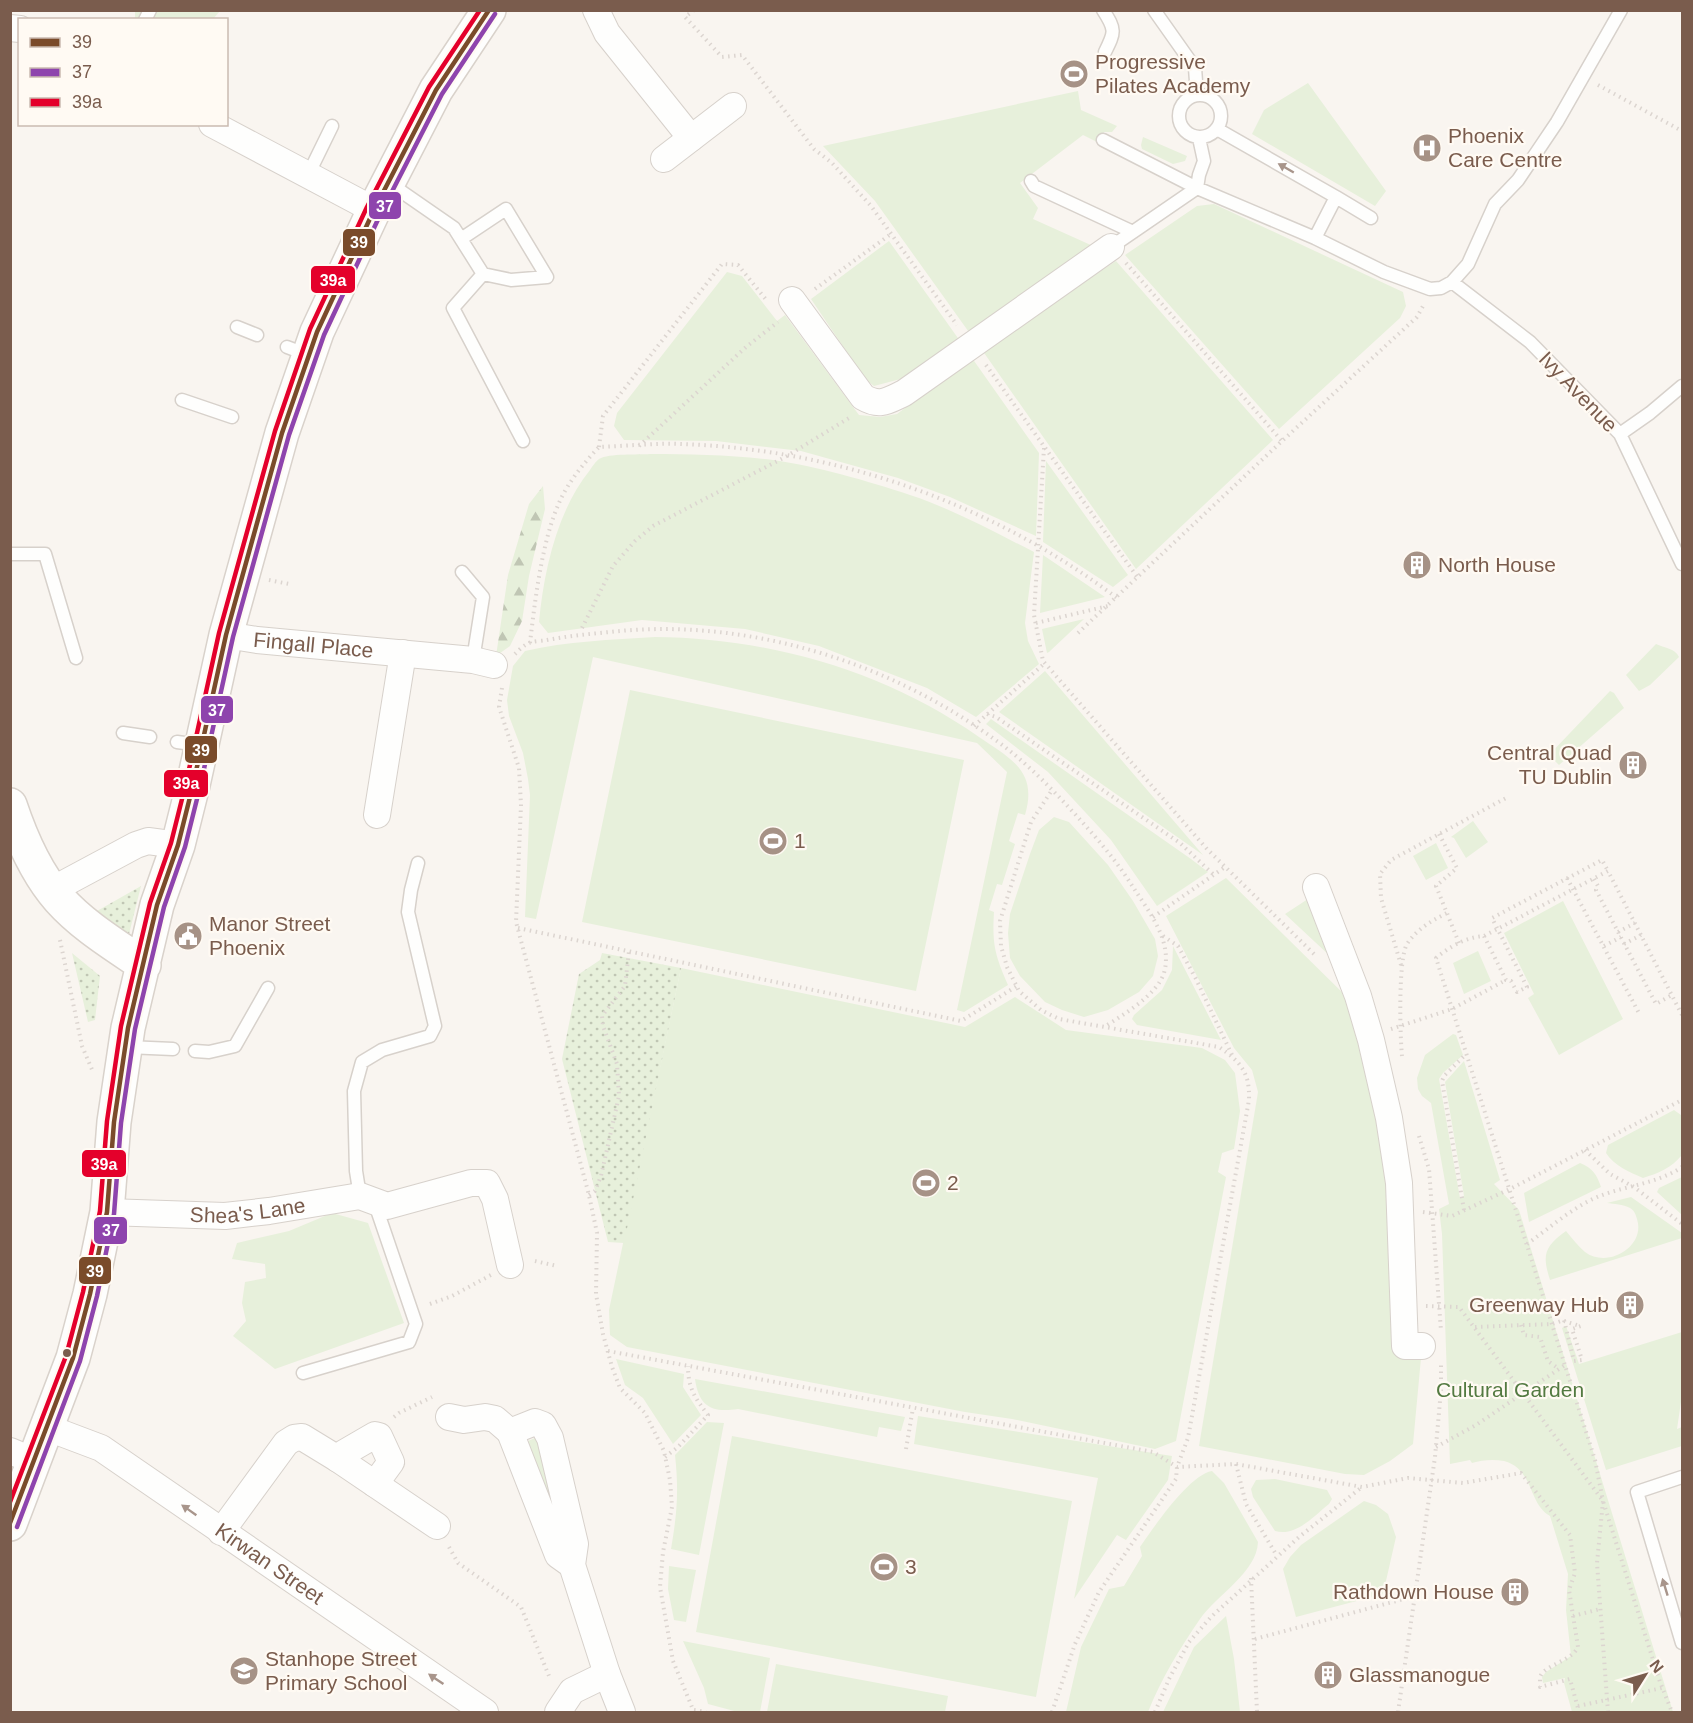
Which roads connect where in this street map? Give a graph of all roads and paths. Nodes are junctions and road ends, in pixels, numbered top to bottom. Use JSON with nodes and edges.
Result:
{"nodes":[{"id":1,"x":489,"y":10,"type":"edge"},
{"id":2,"x":596,"y":10,"type":"edge"},
{"id":3,"x":694,"y":10,"type":"edge"},
{"id":4,"x":1103,"y":10,"type":"edge"},
{"id":5,"x":1155,"y":10,"type":"edge"},
{"id":6,"x":1621,"y":10,"type":"edge"},
{"id":7,"x":1105,"y":52,"type":"dead end"},
{"id":8,"x":1582,"y":76,"type":"junction"},
{"id":9,"x":1197,"y":95,"type":"junction"},
{"id":10,"x":733,"y":106,"type":"dead end"},
{"id":11,"x":216,"y":126,"type":"edge"},
{"id":12,"x":332,"y":126,"type":"dead end"},
{"id":13,"x":1217,"y":129,"type":"junction"},
{"id":14,"x":1683,"y":131,"type":"edge"},
{"id":15,"x":691,"y":138,"type":"junction"},
{"id":16,"x":1199,"y":138,"type":"junction"},
{"id":17,"x":1103,"y":140,"type":"dead end"},
{"id":18,"x":814,"y":149,"type":"dead end"},
{"id":19,"x":664,"y":159,"type":"dead end"},
{"id":20,"x":308,"y":175,"type":"junction"},
{"id":21,"x":1031,"y":181,"type":"dead end"},
{"id":22,"x":1197,"y":188,"type":"junction"},
{"id":23,"x":381,"y":197,"type":"junction"},
{"id":24,"x":1336,"y":197,"type":"junction"},
{"id":25,"x":1371,"y":218,"type":"dead end"},
{"id":26,"x":1133,"y":232,"type":"junction"},
{"id":27,"x":891,"y":234,"type":"dead end"},
{"id":28,"x":1315,"y":238,"type":"junction"},
{"id":29,"x":461,"y":239,"type":"junction"},
{"id":30,"x":1111,"y":247,"type":"junction"},
{"id":31,"x":483,"y":274,"type":"junction"},
{"id":32,"x":1452,"y":282,"type":"junction"},
{"id":33,"x":1430,"y":289,"type":"junction"},
{"id":34,"x":789,"y":306,"type":"junction"},
{"id":35,"x":237,"y":327,"type":"dead end"},
{"id":36,"x":257,"y":335,"type":"dead end"},
{"id":37,"x":1683,"y":386,"type":"edge"},
{"id":38,"x":182,"y":400,"type":"dead end"},
{"id":39,"x":873,"y":403,"type":"junction"},
{"id":40,"x":232,"y":417,"type":"dead end"},
{"id":41,"x":1620,"y":434,"type":"junction"},
{"id":42,"x":523,"y":441,"type":"dead end"},
{"id":43,"x":1282,"y":441,"type":"junction"},
{"id":44,"x":639,"y":446,"type":"junction"},
{"id":45,"x":599,"y":447,"type":"junction"},
{"id":46,"x":1044,"y":448,"type":"dead end"},
{"id":47,"x":787,"y":456,"type":"junction"},
{"id":48,"x":1038,"y":546,"type":"junction"},
{"id":49,"x":10,"y":554,"type":"edge"},
{"id":50,"x":1683,"y":564,"type":"edge"},
{"id":51,"x":462,"y":572,"type":"dead end"},
{"id":52,"x":277,"y":582,"type":"dead end"},
{"id":53,"x":289,"y":584,"type":"dead end"},
{"id":54,"x":1117,"y":598,"type":"junction"},
{"id":55,"x":1109,"y":606,"type":"junction"},
{"id":56,"x":1036,"y":623,"type":"junction"},
{"id":57,"x":582,"y":628,"type":"dead end"},
{"id":58,"x":1078,"y":633,"type":"dead end"},
{"id":59,"x":226,"y":635,"type":"junction"},
{"id":60,"x":530,"y":643,"type":"junction"},
{"id":61,"x":403,"y":653,"type":"junction"},
{"id":62,"x":76,"y":658,"type":"dead end"},
{"id":63,"x":1045,"y":663,"type":"junction"},
{"id":64,"x":495,"y":666,"type":"junction"},
{"id":65,"x":987,"y":714,"type":"junction"},
{"id":66,"x":974,"y":726,"type":"junction"},
{"id":67,"x":123,"y":733,"type":"dead end"},
{"id":68,"x":150,"y":737,"type":"dead end"},
{"id":69,"x":1052,"y":790,"type":"junction"},
{"id":70,"x":1506,"y":798,"type":"dead end"},
{"id":71,"x":10,"y":805,"type":"edge"},
{"id":72,"x":377,"y":815,"type":"dead end"},
{"id":73,"x":1438,"y":834,"type":"junction"},
{"id":74,"x":178,"y":845,"type":"junction"},
{"id":75,"x":418,"y":863,"type":"dead end"},
{"id":76,"x":1225,"y":867,"type":"junction"},
{"id":77,"x":1608,"y":872,"type":"junction"},
{"id":78,"x":1214,"y":875,"type":"junction"},
{"id":79,"x":1568,"y":878,"type":"junction"},
{"id":80,"x":1594,"y":879,"type":"junction"},
{"id":81,"x":1317,"y":887,"type":"dead end"},
{"id":82,"x":1574,"y":889,"type":"junction"},
{"id":83,"x":56,"y":895,"type":"junction"},
{"id":84,"x":1447,"y":913,"type":"junction"},
{"id":85,"x":1153,"y":917,"type":"junction"},
{"id":86,"x":1436,"y":918,"type":"dead end"},
{"id":87,"x":1635,"y":923,"type":"junction"},
{"id":88,"x":518,"y":928,"type":"junction"},
{"id":89,"x":1498,"y":929,"type":"junction"},
{"id":90,"x":1618,"y":932,"type":"junction"},
{"id":91,"x":1641,"y":935,"type":"junction"},
{"id":92,"x":1162,"y":936,"type":"junction"},
{"id":93,"x":1484,"y":936,"type":"junction"},
{"id":94,"x":1621,"y":937,"type":"junction"},
{"id":95,"x":1459,"y":943,"type":"junction"},
{"id":96,"x":1624,"y":944,"type":"junction"},
{"id":97,"x":1604,"y":946,"type":"junction"},
{"id":98,"x":629,"y":951,"type":"junction"},
{"id":99,"x":1316,"y":956,"type":"dead end"},
{"id":100,"x":144,"y":965,"type":"junction"},
{"id":101,"x":1401,"y":965,"type":"dead end"},
{"id":102,"x":1506,"y":980,"type":"junction"},
{"id":103,"x":1017,"y":986,"type":"junction"},
{"id":104,"x":268,"y":988,"type":"dead end"},
{"id":105,"x":1672,"y":995,"type":"junction"},
{"id":106,"x":1452,"y":1009,"type":"junction"},
{"id":107,"x":1640,"y":1015,"type":"dead end"},
{"id":108,"x":1683,"y":1015,"type":"edge"},
{"id":109,"x":1104,"y":1027,"type":"junction"},
{"id":110,"x":1376,"y":1033,"type":"junction"},
{"id":111,"x":126,"y":1047,"type":"junction"},
{"id":112,"x":173,"y":1049,"type":"dead end"},
{"id":113,"x":195,"y":1051,"type":"dead end"},
{"id":114,"x":1466,"y":1054,"type":"junction"},
{"id":115,"x":1232,"y":1056,"type":"junction"},
{"id":116,"x":94,"y":1075,"type":"dead end"},
{"id":117,"x":1683,"y":1100,"type":"edge"},
{"id":118,"x":1585,"y":1150,"type":"junction"},
{"id":119,"x":1683,"y":1167,"type":"edge"},
{"id":120,"x":1634,"y":1186,"type":"junction"},
{"id":121,"x":1510,"y":1189,"type":"junction"},
{"id":122,"x":589,"y":1195,"type":"junction"},
{"id":123,"x":374,"y":1201,"type":"junction"},
{"id":124,"x":1407,"y":1209,"type":"junction"},
{"id":125,"x":1464,"y":1210,"type":"junction"},
{"id":126,"x":107,"y":1212,"type":"junction"},
{"id":127,"x":1683,"y":1224,"type":"edge"},
{"id":128,"x":1527,"y":1244,"type":"junction"},
{"id":129,"x":510,"y":1265,"type":"dead end"},
{"id":130,"x":1409,"y":1306,"type":"junction"},
{"id":131,"x":1564,"y":1320,"type":"junction"},
{"id":132,"x":1552,"y":1324,"type":"junction"},
{"id":133,"x":1521,"y":1325,"type":"junction"},
{"id":134,"x":1475,"y":1327,"type":"junction"},
{"id":135,"x":1422,"y":1346,"type":"dead end"},
{"id":136,"x":608,"y":1351,"type":"junction"},
{"id":137,"x":1566,"y":1365,"type":"junction"},
{"id":138,"x":688,"y":1366,"type":"junction"},
{"id":139,"x":1559,"y":1368,"type":"junction"},
{"id":140,"x":303,"y":1372,"type":"dead end"},
{"id":141,"x":1524,"y":1392,"type":"junction"},
{"id":142,"x":913,"y":1408,"type":"junction"},
{"id":143,"x":449,"y":1417,"type":"joint"},
{"id":144,"x":48,"y":1428,"type":"junction"},
{"id":145,"x":510,"y":1432,"type":"junction"},
{"id":146,"x":379,"y":1436,"type":"junction"},
{"id":147,"x":1436,"y":1447,"type":"dead end"},
{"id":148,"x":906,"y":1449,"type":"dead end"},
{"id":149,"x":22,"y":1456,"type":"edge"},
{"id":150,"x":665,"y":1457,"type":"junction"},
{"id":151,"x":338,"y":1459,"type":"junction"},
{"id":152,"x":1236,"y":1464,"type":"junction"},
{"id":153,"x":1178,"y":1467,"type":"junction"},
{"id":154,"x":1683,"y":1477,"type":"edge"},
{"id":155,"x":375,"y":1484,"type":"junction"},
{"id":156,"x":1362,"y":1487,"type":"junction"},
{"id":157,"x":1603,"y":1501,"type":"junction"},
{"id":158,"x":10,"y":1524,"type":"edge"},
{"id":159,"x":437,"y":1526,"type":"joint"},
{"id":160,"x":221,"y":1532,"type":"junction"},
{"id":161,"x":1277,"y":1556,"type":"junction"},
{"id":162,"x":572,"y":1565,"type":"junction"},
{"id":163,"x":1251,"y":1578,"type":"junction"},
{"id":164,"x":1415,"y":1596,"type":"dead end"},
{"id":165,"x":1600,"y":1609,"type":"junction"},
{"id":166,"x":1573,"y":1616,"type":"junction"},
{"id":167,"x":1255,"y":1640,"type":"junction"},
{"id":168,"x":1683,"y":1643,"type":"edge"},
{"id":169,"x":607,"y":1674,"type":"junction"},
{"id":170,"x":1662,"y":1688,"type":"junction"},
{"id":171,"x":572,"y":1691,"type":"junction"},
{"id":172,"x":1607,"y":1700,"type":"junction"},
{"id":173,"x":1578,"y":1706,"type":"junction"},
{"id":174,"x":694,"y":1711,"type":"edge"},
{"id":175,"x":485,"y":1713,"type":"edge"},
{"id":176,"x":558,"y":1713,"type":"edge"},
{"id":177,"x":622,"y":1713,"type":"edge"},
{"id":178,"x":706,"y":1713,"type":"edge"},
{"id":179,"x":1052,"y":1713,"type":"edge"},
{"id":180,"x":1155,"y":1713,"type":"edge"},
{"id":181,"x":1257,"y":1713,"type":"edge"},
{"id":182,"x":1579,"y":1713,"type":"edge"},
{"id":183,"x":1608,"y":1713,"type":"edge"},
{"id":184,"x":1672,"y":1713,"type":"edge"}],
"edges":[{"from":1,"to":23,"type":"main road"},
{"from":2,"to":15,"type":"street"},
{"from":3,"to":18,"type":"path"},
{"from":4,"to":7,"type":"lane"},
{"from":5,"to":9,"type":"lane"},
{"from":6,"to":8,"type":"lane"},
{"from":8,"to":14,"type":"path"},
{"from":8,"to":32,"type":"lane"},
{"from":9,"to":13,"type":"lane"},
{"from":9,"to":16,"type":"lane"},
{"from":10,"to":15,"type":"street"},
{"from":11,"to":20,"type":"street"},
{"from":12,"to":20,"type":"lane"},
{"from":13,"to":16,"type":"lane"},
{"from":24,"to":13,"type":"lane","one_way":true},
{"from":15,"to":19,"type":"street"},
{"from":16,"to":22,"type":"lane"},
{"from":17,"to":22,"type":"lane"},
{"from":20,"to":23,"type":"street"},
{"from":21,"to":26,"type":"lane"},
{"from":22,"to":26,"type":"lane"},
{"from":22,"to":28,"type":"lane"},
{"from":23,"to":29,"type":"lane"},
{"from":23,"to":59,"type":"main road"},
{"from":24,"to":25,"type":"lane"},
{"from":24,"to":28,"type":"lane"},
{"from":26,"to":30,"type":"lane"},
{"from":27,"to":34,"type":"path"},
{"from":28,"to":33,"type":"lane"},
{"from":29,"to":31,"type":"lane"},
{"from":29,"to":31,"type":"lane"},
{"from":30,"to":39,"type":"street"},
{"from":30,"to":43,"type":"path"},
{"from":31,"to":42,"type":"lane"},
{"from":32,"to":33,"type":"lane"},
{"from":32,"to":41,"type":"lane","name":"Ivy Avenue"},
{"from":33,"to":43,"type":"path"},
{"from":34,"to":39,"type":"street"},
{"from":34,"to":44,"type":"path"},
{"from":34,"to":45,"type":"path"},
{"from":35,"to":36,"type":"lane"},
{"from":37,"to":41,"type":"lane"},
{"from":38,"to":40,"type":"lane"},
{"from":39,"to":47,"type":"path"},
{"from":41,"to":50,"type":"lane","name":"Ivy Avenue"},
{"from":43,"to":54,"type":"path"},
{"from":44,"to":45,"type":"path"},
{"from":44,"to":47,"type":"path"},
{"from":45,"to":60,"type":"path"},
{"from":46,"to":48,"type":"path"},
{"from":47,"to":48,"type":"path"},
{"from":47,"to":57,"type":"path"},
{"from":48,"to":54,"type":"path"},
{"from":48,"to":56,"type":"path"},
{"from":49,"to":62,"type":"lane"},
{"from":51,"to":64,"type":"lane"},
{"from":52,"to":53,"type":"path"},
{"from":54,"to":55,"type":"path"},
{"from":55,"to":56,"type":"path"},
{"from":55,"to":58,"type":"path"},
{"from":56,"to":63,"type":"path"},
{"from":59,"to":61,"type":"street","name":"Fingall Place"},
{"from":59,"to":74,"type":"main road"},
{"from":60,"to":64,"type":"path"},
{"from":60,"to":66,"type":"path"},
{"from":61,"to":64,"type":"street","name":"Fingall Place"},
{"from":61,"to":72,"type":"street","name":"Fingall Place"},
{"from":63,"to":65,"type":"path"},
{"from":63,"to":76,"type":"path"},
{"from":64,"to":88,"type":"path"},
{"from":65,"to":66,"type":"path"},
{"from":65,"to":78,"type":"path"},
{"from":66,"to":69,"type":"path"},
{"from":67,"to":68,"type":"lane"},
{"from":69,"to":85,"type":"path"},
{"from":69,"to":103,"type":"path"},
{"from":70,"to":73,"type":"path"},
{"from":71,"to":83,"type":"main road"},
{"from":73,"to":84,"type":"path"},
{"from":73,"to":101,"type":"path"},
{"from":74,"to":83,"type":"street"},
{"from":74,"to":100,"type":"main road"},
{"from":75,"to":123,"type":"lane"},
{"from":76,"to":78,"type":"path"},
{"from":76,"to":99,"type":"path"},
{"from":77,"to":79,"type":"path"},
{"from":77,"to":80,"type":"path"},
{"from":77,"to":87,"type":"path"},
{"from":78,"to":85,"type":"path"},
{"from":79,"to":82,"type":"path"},
{"from":79,"to":89,"type":"path"},
{"from":80,"to":82,"type":"path"},
{"from":80,"to":90,"type":"path"},
{"from":81,"to":110,"type":"street"},
{"from":82,"to":89,"type":"path"},
{"from":82,"to":97,"type":"path"},
{"from":83,"to":100,"type":"main road"},
{"from":83,"to":116,"type":"path"},
{"from":84,"to":86,"type":"path"},
{"from":84,"to":95,"type":"path"},
{"from":85,"to":92,"type":"path"},
{"from":87,"to":90,"type":"path"},
{"from":87,"to":91,"type":"path"},
{"from":88,"to":98,"type":"path"},
{"from":88,"to":122,"type":"path"},
{"from":89,"to":93,"type":"path"},
{"from":89,"to":102,"type":"path"},
{"from":90,"to":94,"type":"path"},
{"from":91,"to":96,"type":"path"},
{"from":91,"to":105,"type":"path"},
{"from":92,"to":109,"type":"path"},
{"from":92,"to":115,"type":"path"},
{"from":93,"to":95,"type":"path"},
{"from":93,"to":102,"type":"path"},
{"from":94,"to":96,"type":"path"},
{"from":94,"to":97,"type":"path"},
{"from":95,"to":106,"type":"path"},
{"from":96,"to":105,"type":"path"},
{"from":97,"to":107,"type":"path"},
{"from":98,"to":103,"type":"path"},
{"from":98,"to":122,"type":"path"},
{"from":100,"to":111,"type":"main road"},
{"from":102,"to":106,"type":"path"},
{"from":103,"to":109,"type":"path"},
{"from":104,"to":113,"type":"lane"},
{"from":105,"to":108,"type":"path"},
{"from":106,"to":110,"type":"path"},
{"from":106,"to":114,"type":"path"},
{"from":109,"to":115,"type":"path"},
{"from":110,"to":124,"type":"street"},
{"from":111,"to":112,"type":"lane"},
{"from":111,"to":126,"type":"main road"},
{"from":114,"to":121,"type":"path"},
{"from":114,"to":125,"type":"path"},
{"from":115,"to":153,"type":"path"},
{"from":117,"to":118,"type":"path"},
{"from":118,"to":120,"type":"path"},
{"from":118,"to":121,"type":"path"},
{"from":119,"to":120,"type":"path"},
{"from":120,"to":127,"type":"path"},
{"from":120,"to":128,"type":"path"},
{"from":121,"to":125,"type":"path"},
{"from":121,"to":128,"type":"path"},
{"from":122,"to":136,"type":"path"},
{"from":123,"to":126,"type":"street","name":"Shea's Lane"},
{"from":123,"to":129,"type":"street","name":"Shea's Lane"},
{"from":123,"to":140,"type":"lane"},
{"from":124,"to":125,"type":"path"},
{"from":124,"to":130,"type":"street"},
{"from":126,"to":144,"type":"main road"},
{"from":128,"to":132,"type":"path"},
{"from":130,"to":134,"type":"path"},
{"from":130,"to":135,"type":"street"},
{"from":131,"to":131,"type":"path"},
{"from":131,"to":132,"type":"path"},
{"from":132,"to":133,"type":"path"},
{"from":132,"to":137,"type":"path"},
{"from":133,"to":134,"type":"path"},
{"from":133,"to":139,"type":"path"},
{"from":134,"to":141,"type":"path"},
{"from":136,"to":138,"type":"path"},
{"from":136,"to":150,"type":"path"},
{"from":137,"to":139,"type":"path"},
{"from":137,"to":157,"type":"path"},
{"from":138,"to":142,"type":"path"},
{"from":138,"to":150,"type":"path"},
{"from":139,"to":141,"type":"path"},
{"from":141,"to":147,"type":"path"},
{"from":141,"to":157,"type":"path"},
{"from":142,"to":148,"type":"path"},
{"from":142,"to":153,"type":"path"},
{"from":143,"to":145,"type":"street"},
{"from":143,"to":146,"type":"path"},
{"from":144,"to":149,"type":"main road"},
{"from":160,"to":144,"type":"street","name":"Kirwan Street","one_way":true},
{"from":145,"to":162,"type":"street"},
{"from":145,"to":162,"type":"street"},
{"from":146,"to":151,"type":"street"},
{"from":146,"to":155,"type":"street"},
{"from":149,"to":158,"type":"main road"},
{"from":150,"to":174,"type":"path"},
{"from":151,"to":155,"type":"street"},
{"from":151,"to":160,"type":"street"},
{"from":152,"to":153,"type":"path"},
{"from":152,"to":156,"type":"path"},
{"from":152,"to":161,"type":"path"},
{"from":153,"to":179,"type":"path"},
{"from":168,"to":154,"type":"lane","one_way":true},
{"from":155,"to":159,"type":"street"},
{"from":156,"to":161,"type":"path"},
{"from":156,"to":166,"type":"path"},
{"from":157,"to":165,"type":"path"},
{"from":157,"to":170,"type":"path"},
{"from":159,"to":171,"type":"path"},
{"from":175,"to":160,"type":"street","name":"Kirwan Street","one_way":true},
{"from":161,"to":163,"type":"path"},
{"from":162,"to":169,"type":"street"},
{"from":163,"to":167,"type":"path"},
{"from":163,"to":180,"type":"path"},
{"from":164,"to":167,"type":"path"},
{"from":165,"to":166,"type":"path"},
{"from":165,"to":172,"type":"path"},
{"from":166,"to":173,"type":"path"},
{"from":167,"to":181,"type":"path"},
{"from":169,"to":171,"type":"street"},
{"from":169,"to":177,"type":"street"},
{"from":170,"to":172,"type":"path"},
{"from":170,"to":184,"type":"path"},
{"from":171,"to":176,"type":"street"},
{"from":172,"to":173,"type":"path"},
{"from":172,"to":183,"type":"path"},
{"from":173,"to":182,"type":"path"},
{"from":174,"to":178,"type":"path"}]}
